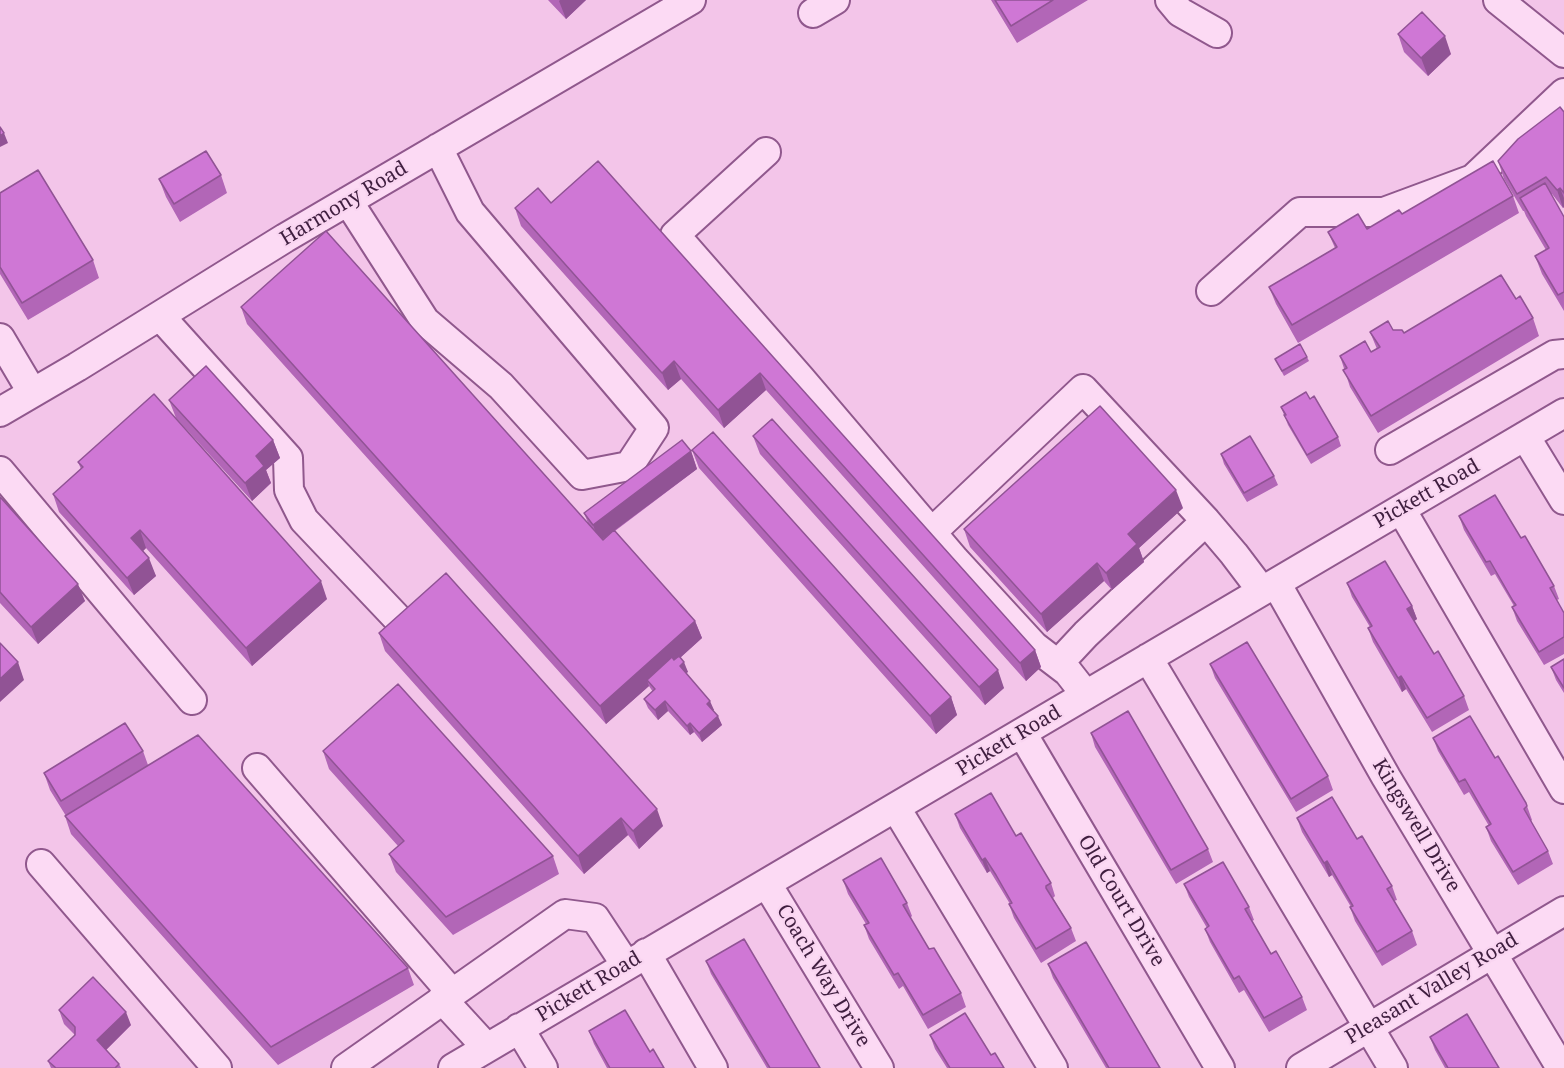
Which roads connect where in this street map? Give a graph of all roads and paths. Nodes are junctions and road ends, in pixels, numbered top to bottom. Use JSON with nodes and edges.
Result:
{"nodes":[{"id":1,"x":691,"y":0,"type":"edge"},
{"id":2,"x":1170,"y":0,"type":"edge"},
{"id":3,"x":1498,"y":0,"type":"edge"},
{"id":4,"x":1217,"y":33,"type":"dead end"},
{"id":5,"x":1564,"y":52,"type":"edge"},
{"id":6,"x":1564,"y":93,"type":"edge"},
{"id":7,"x":438,"y":148,"type":"junction"},
{"id":8,"x":766,"y":152,"type":"dead end"},
{"id":9,"x":348,"y":201,"type":"junction"},
{"id":10,"x":1211,"y":291,"type":"dead end"},
{"id":11,"x":160,"y":315,"type":"junction"},
{"id":12,"x":2,"y":347,"type":"edge"},
{"id":13,"x":1564,"y":354,"type":"edge"},
{"id":14,"x":32,"y":392,"type":"junction"},
{"id":15,"x":0,"y":412,"type":"edge"},
{"id":16,"x":1564,"y":413,"type":"edge"},
{"id":17,"x":1525,"y":436,"type":"junction"},
{"id":18,"x":1390,"y":450,"type":"dead end"},
{"id":19,"x":0,"y":471,"type":"edge"},
{"id":20,"x":1564,"y":500,"type":"edge"},
{"id":21,"x":1401,"y":509,"type":"junction"},
{"id":22,"x":1206,"y":521,"type":"junction"},
{"id":23,"x":932,"y":532,"type":"junction"},
{"id":24,"x":1269,"y":587,"type":"junction"},
{"id":25,"x":397,"y":618,"type":"edge"},
{"id":26,"x":1148,"y":658,"type":"junction"},
{"id":27,"x":1058,"y":664,"type":"junction"},
{"id":28,"x":1086,"y":695,"type":"junction"},
{"id":29,"x":192,"y":700,"type":"dead end"},
{"id":30,"x":1022,"y":733,"type":"junction"},
{"id":31,"x":257,"y":768,"type":"dead end"},
{"id":32,"x":1564,"y":789,"type":"edge"},
{"id":33,"x":896,"y":808,"type":"junction"},
{"id":34,"x":41,"y":864,"type":"dead end"},
{"id":35,"x":767,"y":884,"type":"junction"},
{"id":36,"x":1564,"y":911,"type":"edge"},
{"id":37,"x":1492,"y":953,"type":"junction"},
{"id":38,"x":636,"y":959,"type":"junction"},
{"id":39,"x":446,"y":996,"type":"junction"},
{"id":40,"x":1369,"y":1027,"type":"junction"},
{"id":41,"x":519,"y":1028,"type":"junction"},
{"id":42,"x":487,"y":1048,"type":"junction"},
{"id":43,"x":217,"y":1068,"type":"edge"},
{"id":44,"x":346,"y":1068,"type":"edge"},
{"id":45,"x":453,"y":1068,"type":"edge"},
{"id":46,"x":543,"y":1068,"type":"edge"},
{"id":47,"x":713,"y":1068,"type":"edge"},
{"id":48,"x":879,"y":1068,"type":"edge"},
{"id":49,"x":1053,"y":1068,"type":"edge"},
{"id":50,"x":1220,"y":1068,"type":"edge"},
{"id":51,"x":1301,"y":1068,"type":"edge"},
{"id":52,"x":1394,"y":1068,"type":"edge"},
{"id":53,"x":1562,"y":1068,"type":"edge"}],
"edges":[{"from":1,"to":7,"type":"street","name":"Harmony Road"},
{"from":2,"to":4,"type":"street"},
{"from":3,"to":5,"type":"street"},
{"from":6,"to":10,"type":"street"},
{"from":7,"to":9,"type":"street","name":"Harmony Road"},
{"from":7,"to":9,"type":"street"},
{"from":8,"to":23,"type":"street"},
{"from":9,"to":11,"type":"street","name":"Harmony Road"},
{"from":11,"to":14,"type":"street","name":"Harmony Road"},
{"from":11,"to":25,"type":"street"},
{"from":12,"to":14,"type":"street"},
{"from":13,"to":18,"type":"street"},
{"from":14,"to":15,"type":"street","name":"Harmony Road"},
{"from":16,"to":17,"type":"street","name":"Pickett Road"},
{"from":17,"to":20,"type":"street"},
{"from":17,"to":21,"type":"street","name":"Pickett Road"},
{"from":19,"to":29,"type":"street"},
{"from":21,"to":24,"type":"street","name":"Pickett Road"},
{"from":21,"to":32,"type":"street"},
{"from":22,"to":23,"type":"street","name":"Kingswell Drive"},
{"from":22,"to":24,"type":"street","name":"Kingswell Drive"},
{"from":22,"to":27,"type":"street"},
{"from":23,"to":27,"type":"street"},
{"from":24,"to":26,"type":"street","name":"Pickett Road"},
{"from":24,"to":37,"type":"street","name":"Kingswell Drive"},
{"from":26,"to":28,"type":"street","name":"Pickett Road"},
{"from":26,"to":40,"type":"street"},
{"from":27,"to":28,"type":"street"},
{"from":28,"to":30,"type":"street","name":"Pickett Road"},
{"from":30,"to":33,"type":"street","name":"Pickett Road"},
{"from":30,"to":50,"type":"street","name":"Old Court Drive"},
{"from":31,"to":39,"type":"street"},
{"from":33,"to":35,"type":"street","name":"Pickett Road"},
{"from":33,"to":49,"type":"street"},
{"from":34,"to":43,"type":"street"},
{"from":35,"to":38,"type":"street","name":"Pickett Road"},
{"from":35,"to":48,"type":"street","name":"Coach Way Drive"},
{"from":36,"to":37,"type":"street","name":"Pleasant Valley Road"},
{"from":37,"to":40,"type":"street","name":"Pleasant Valley Road"},
{"from":37,"to":53,"type":"street","name":"Kingswell Drive"},
{"from":38,"to":39,"type":"street"},
{"from":38,"to":41,"type":"street","name":"Pickett Road"},
{"from":38,"to":47,"type":"street"},
{"from":39,"to":42,"type":"street"},
{"from":39,"to":44,"type":"street"},
{"from":40,"to":51,"type":"street","name":"Pleasant Valley Road"},
{"from":40,"to":52,"type":"street"},
{"from":41,"to":42,"type":"street","name":"Pickett Road"},
{"from":41,"to":46,"type":"street"},
{"from":42,"to":45,"type":"street","name":"Pickett Road"}]}
